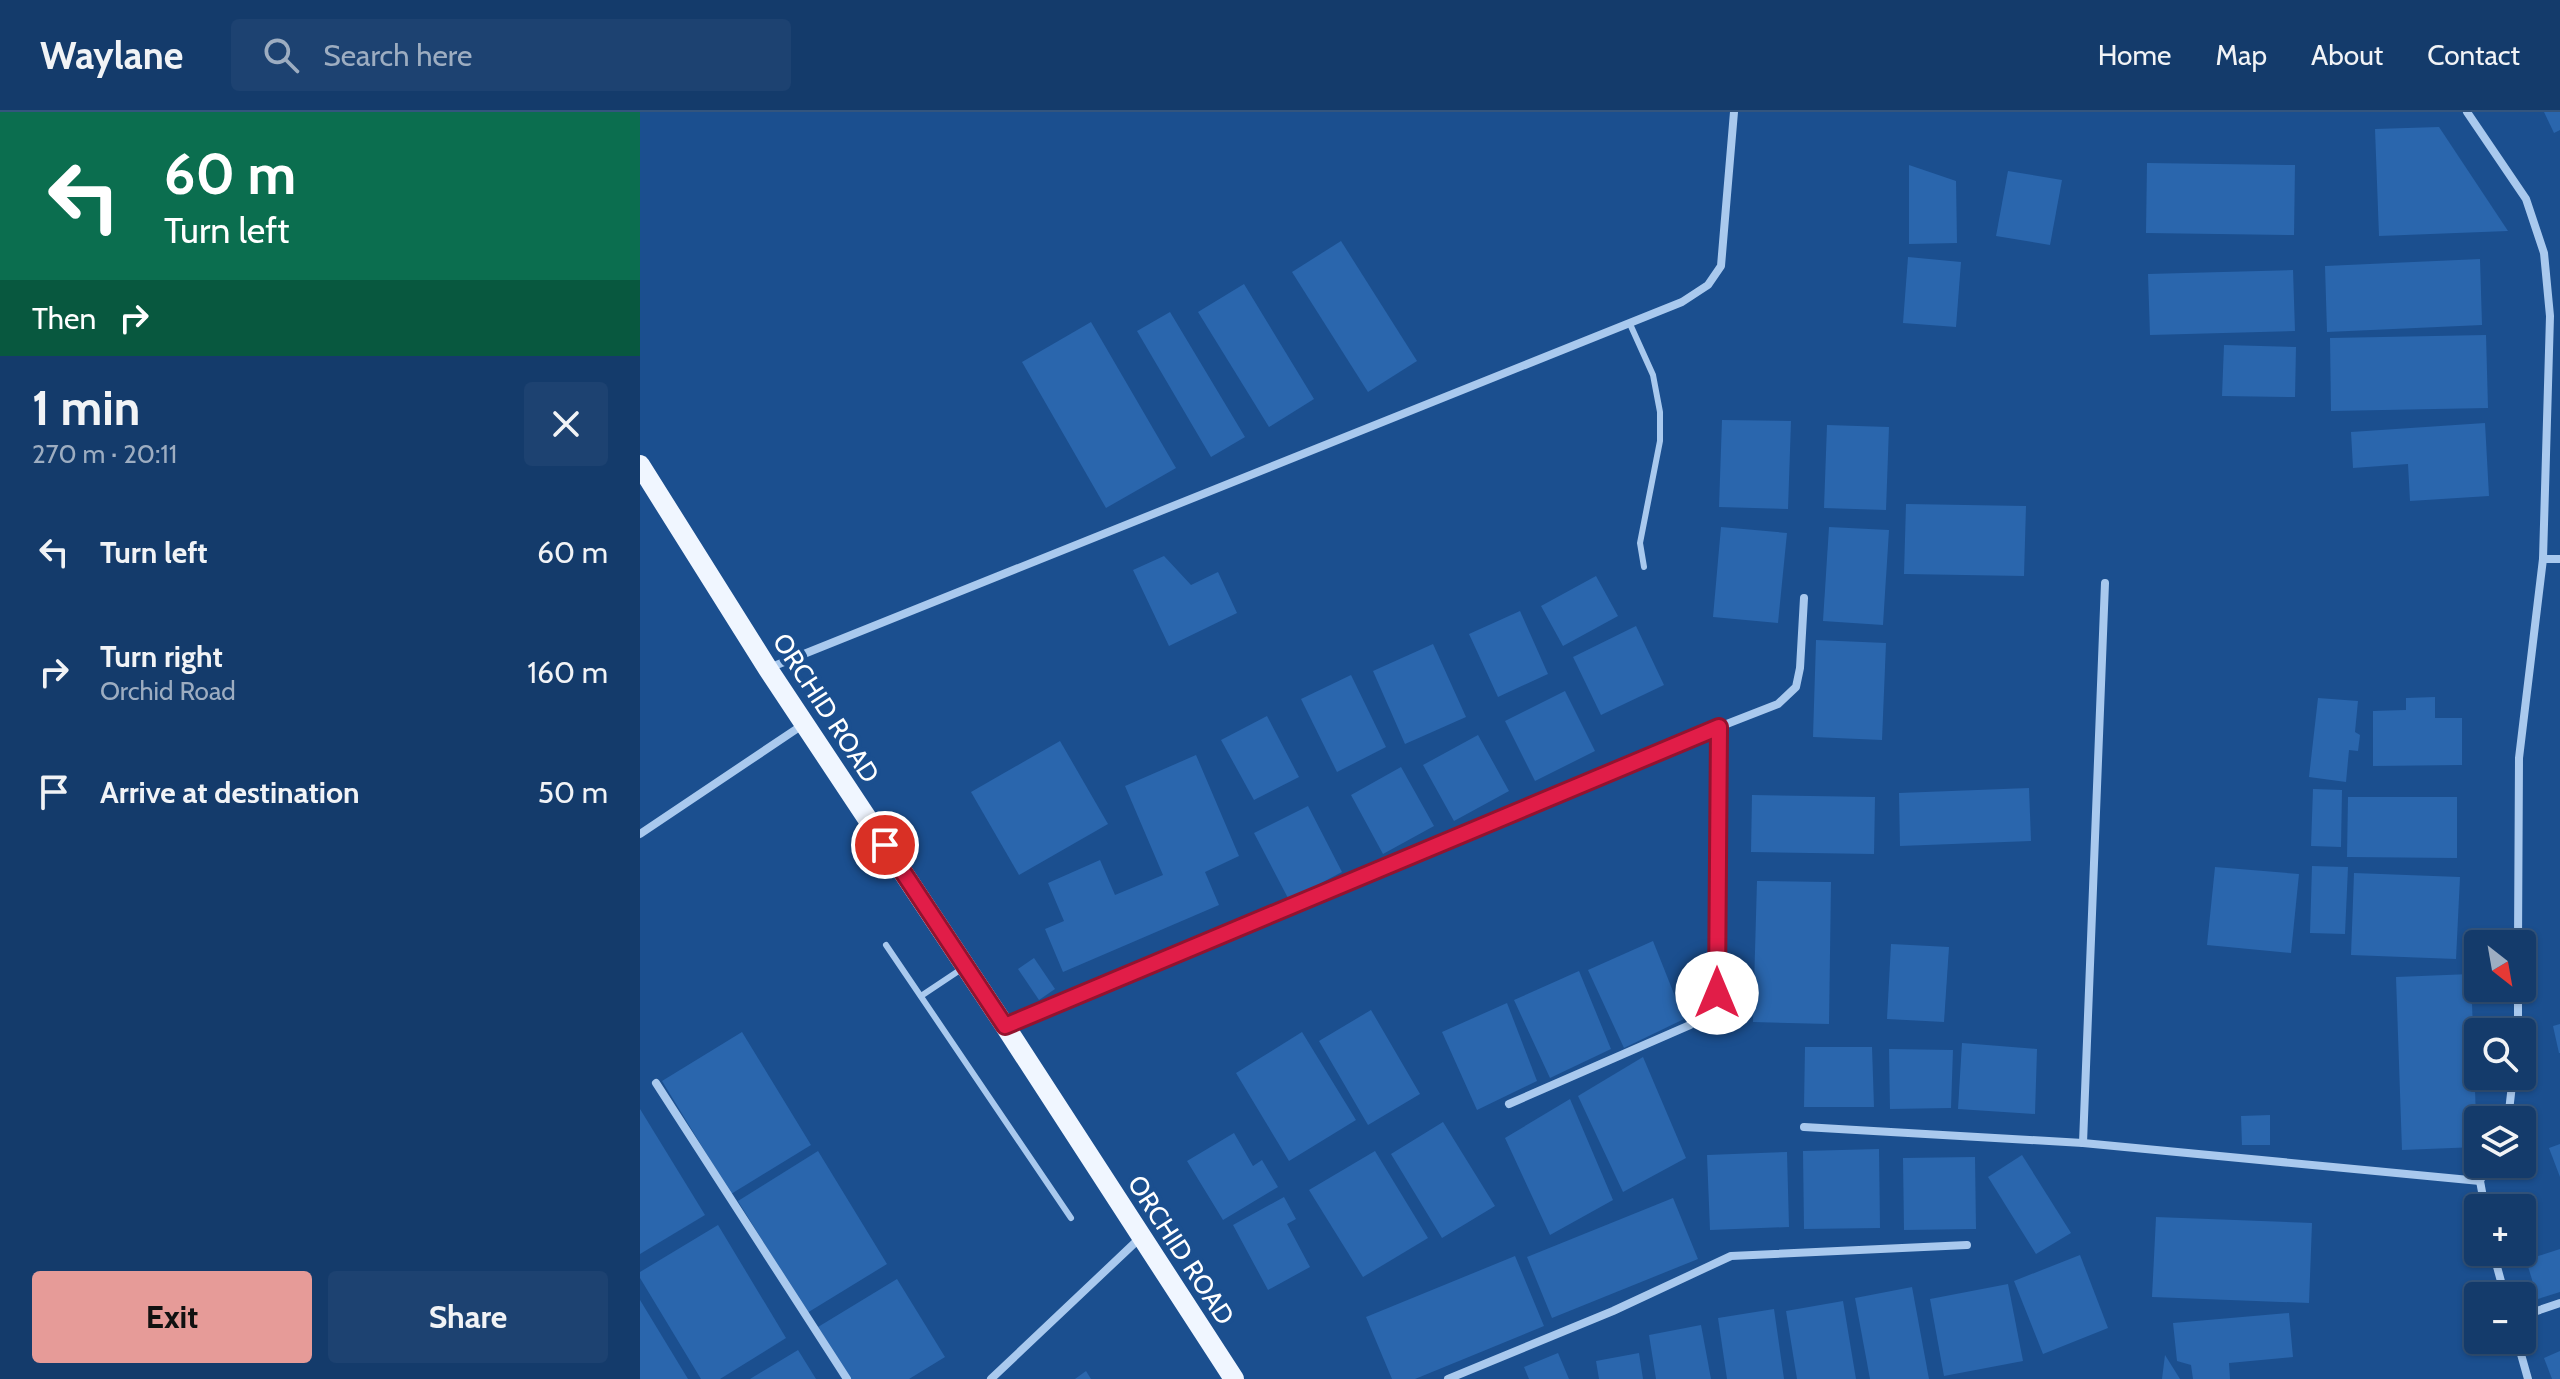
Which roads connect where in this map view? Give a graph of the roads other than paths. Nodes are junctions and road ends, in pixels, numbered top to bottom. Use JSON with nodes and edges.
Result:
{"nodes":[{"id":1,"x":1734,"y":112,"type":"edge"},
{"id":2,"x":2467,"y":112,"type":"edge"},
{"id":3,"x":1630,"y":324,"type":"junction"},
{"id":4,"x":640,"y":465,"type":"edge"},
{"id":5,"x":2543,"y":559,"type":"junction"},
{"id":6,"x":2560,"y":559,"type":"edge"},
{"id":7,"x":1644,"y":567,"type":"dead end"},
{"id":8,"x":2105,"y":583,"type":"dead end"},
{"id":9,"x":1804,"y":598,"type":"dead end"},
{"id":10,"x":768,"y":669,"type":"junction"},
{"id":11,"x":805,"y":724,"type":"junction"},
{"id":12,"x":1719,"y":727,"type":"junction"},
{"id":13,"x":640,"y":834,"type":"edge"},
{"id":14,"x":2518,"y":930,"type":"edge"},
{"id":15,"x":886,"y":945,"type":"dead end"},
{"id":16,"x":966,"y":966,"type":"junction"},
{"id":17,"x":921,"y":996,"type":"junction"},
{"id":18,"x":1005,"y":1026,"type":"junction"},
{"id":19,"x":656,"y":1083,"type":"dead end"},
{"id":20,"x":1509,"y":1104,"type":"dead end"},
{"id":21,"x":1804,"y":1127,"type":"dead end"},
{"id":22,"x":2083,"y":1143,"type":"junction"},
{"id":23,"x":2482,"y":1178,"type":"edge"},
{"id":24,"x":2480,"y":1181,"type":"junction"},
{"id":25,"x":2482,"y":1194,"type":"edge"},
{"id":26,"x":1071,"y":1218,"type":"dead end"},
{"id":27,"x":1141,"y":1237,"type":"junction"},
{"id":28,"x":1967,"y":1245,"type":"dead end"},
{"id":29,"x":2560,"y":1303,"type":"edge"},
{"id":30,"x":2536,"y":1311,"type":"edge"},
{"id":31,"x":2521,"y":1354,"type":"edge"},
{"id":32,"x":847,"y":1379,"type":"edge"},
{"id":33,"x":991,"y":1379,"type":"edge"},
{"id":34,"x":1234,"y":1379,"type":"edge"},
{"id":35,"x":1448,"y":1379,"type":"edge"},
{"id":36,"x":2528,"y":1379,"type":"edge"}],
"edges":[{"from":1,"to":3,"type":"street"},
{"from":2,"to":5,"type":"street"},
{"from":3,"to":7,"type":"lane"},
{"from":3,"to":10,"type":"street"},
{"from":4,"to":10,"type":"main road","name":"ORCHID ROAD"},
{"from":5,"to":6,"type":"street"},
{"from":5,"to":14,"type":"street"},
{"from":8,"to":22,"type":"street"},
{"from":9,"to":12,"type":"street"},
{"from":10,"to":11,"type":"main road","name":"ORCHID ROAD"},
{"from":11,"to":13,"type":"street"},
{"from":11,"to":16,"type":"main road","name":"ORCHID ROAD"},
{"from":12,"to":18,"type":"street"},
{"from":12,"to":20,"type":"street"},
{"from":15,"to":17,"type":"lane"},
{"from":16,"to":17,"type":"lane"},
{"from":16,"to":18,"type":"main road","name":"ORCHID ROAD"},
{"from":17,"to":26,"type":"lane"},
{"from":18,"to":27,"type":"main road","name":"ORCHID ROAD"},
{"from":19,"to":32,"type":"street"},
{"from":21,"to":22,"type":"street"},
{"from":22,"to":24,"type":"street"},
{"from":23,"to":24,"type":"street"},
{"from":24,"to":25,"type":"street"},
{"from":27,"to":33,"type":"street"},
{"from":27,"to":34,"type":"main road","name":"ORCHID ROAD"},
{"from":28,"to":35,"type":"street"},
{"from":29,"to":30,"type":"street"},
{"from":31,"to":36,"type":"street"}]}
